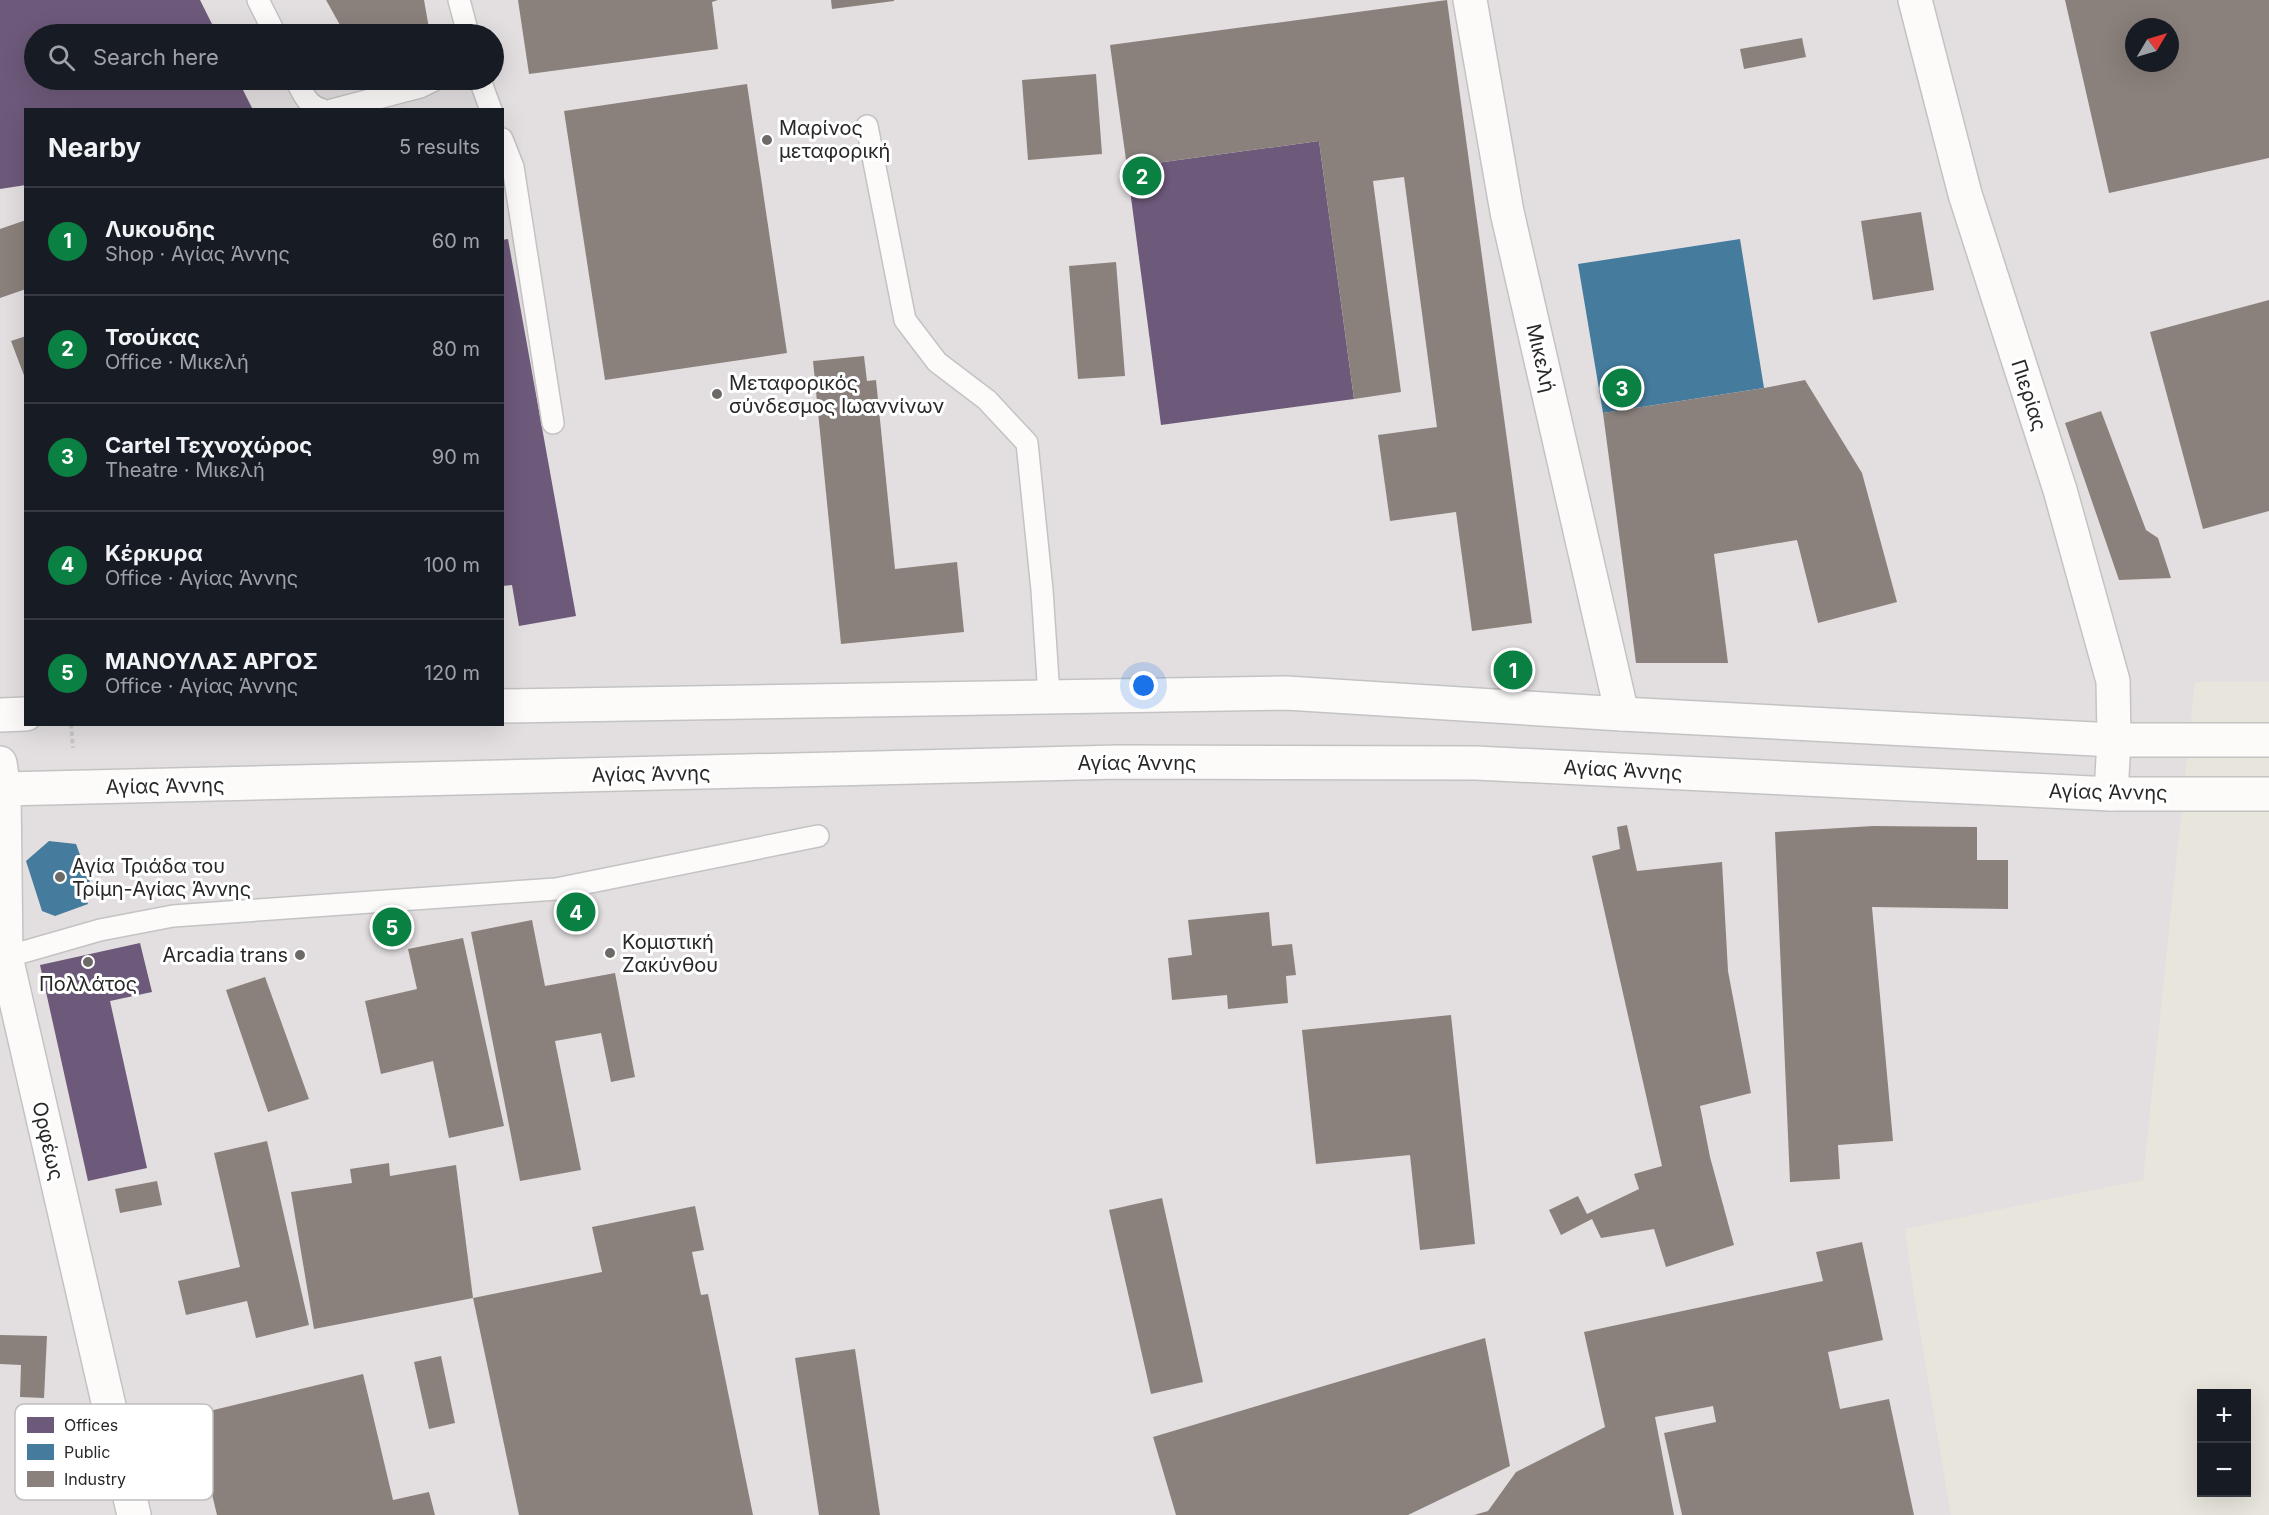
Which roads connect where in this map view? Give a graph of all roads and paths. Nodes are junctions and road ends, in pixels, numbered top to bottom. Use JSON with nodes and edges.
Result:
{"nodes":[{"id":1,"x":258,"y":0,"type":"edge"},
{"id":2,"x":1470,"y":0,"type":"edge"},
{"id":3,"x":1915,"y":0,"type":"edge"},
{"id":4,"x":460,"y":4,"type":"edge"},
{"id":5,"x":270,"y":24,"type":"edge"},
{"id":6,"x":457,"y":24,"type":"edge"},
{"id":7,"x":465,"y":24,"type":"edge"},
{"id":8,"x":301,"y":90,"type":"edge"},
{"id":9,"x":409,"y":90,"type":"edge"},
{"id":10,"x":484,"y":90,"type":"edge"},
{"id":11,"x":316,"y":108,"type":"edge"},
{"id":12,"x":340,"y":108,"type":"edge"},
{"id":13,"x":490,"y":108,"type":"edge"},
{"id":14,"x":867,"y":126,"type":"dead end"},
{"id":15,"x":504,"y":145,"type":"edge"},
{"id":16,"x":553,"y":423,"type":"dead end"},
{"id":17,"x":1049,"y":696,"type":"junction"},
{"id":18,"x":504,"y":706,"type":"edge"},
{"id":19,"x":24,"y":714,"type":"edge"},
{"id":20,"x":1622,"y":714,"type":"junction"},
{"id":21,"x":0,"y":715,"type":"edge"},
{"id":22,"x":2114,"y":740,"type":"junction"},
{"id":23,"x":2269,"y":740,"type":"edge"},
{"id":24,"x":2,"y":776,"type":"edge"},
{"id":25,"x":2111,"y":794,"type":"junction"},
{"id":26,"x":2269,"y":794,"type":"edge"},
{"id":27,"x":818,"y":836,"type":"dead end"},
{"id":28,"x":3,"y":957,"type":"edge"},
{"id":29,"x":108,"y":1404,"type":"edge"},
{"id":30,"x":130,"y":1500,"type":"edge"},
{"id":31,"x":134,"y":1515,"type":"edge"}],
"edges":[{"from":1,"to":5,"type":"lane"},
{"from":2,"to":20,"type":"street","name":"Μικελή"},
{"from":3,"to":22,"type":"street","name":"Πιερίας"},
{"from":4,"to":6,"type":"lane"},
{"from":4,"to":7,"type":"lane"},
{"from":8,"to":11,"type":"lane"},
{"from":9,"to":12,"type":"lane"},
{"from":10,"to":13,"type":"lane"},
{"from":14,"to":17,"type":"lane"},
{"from":15,"to":16,"type":"lane"},
{"from":17,"to":18,"type":"street"},
{"from":17,"to":20,"type":"street"},
{"from":19,"to":21,"type":"street"},
{"from":20,"to":22,"type":"street"},
{"from":22,"to":23,"type":"street"},
{"from":22,"to":25,"type":"street","name":"Πιερίας"},
{"from":24,"to":25,"type":"street","name":"Αγίας Άννης"},
{"from":24,"to":28,"type":"street","name":"Ορφέως"},
{"from":25,"to":26,"type":"street","name":"Αγίας Άννης"},
{"from":27,"to":28,"type":"lane"},
{"from":28,"to":29,"type":"street","name":"Ορφέως"},
{"from":30,"to":31,"type":"street","name":"Ορφέως"}]}
